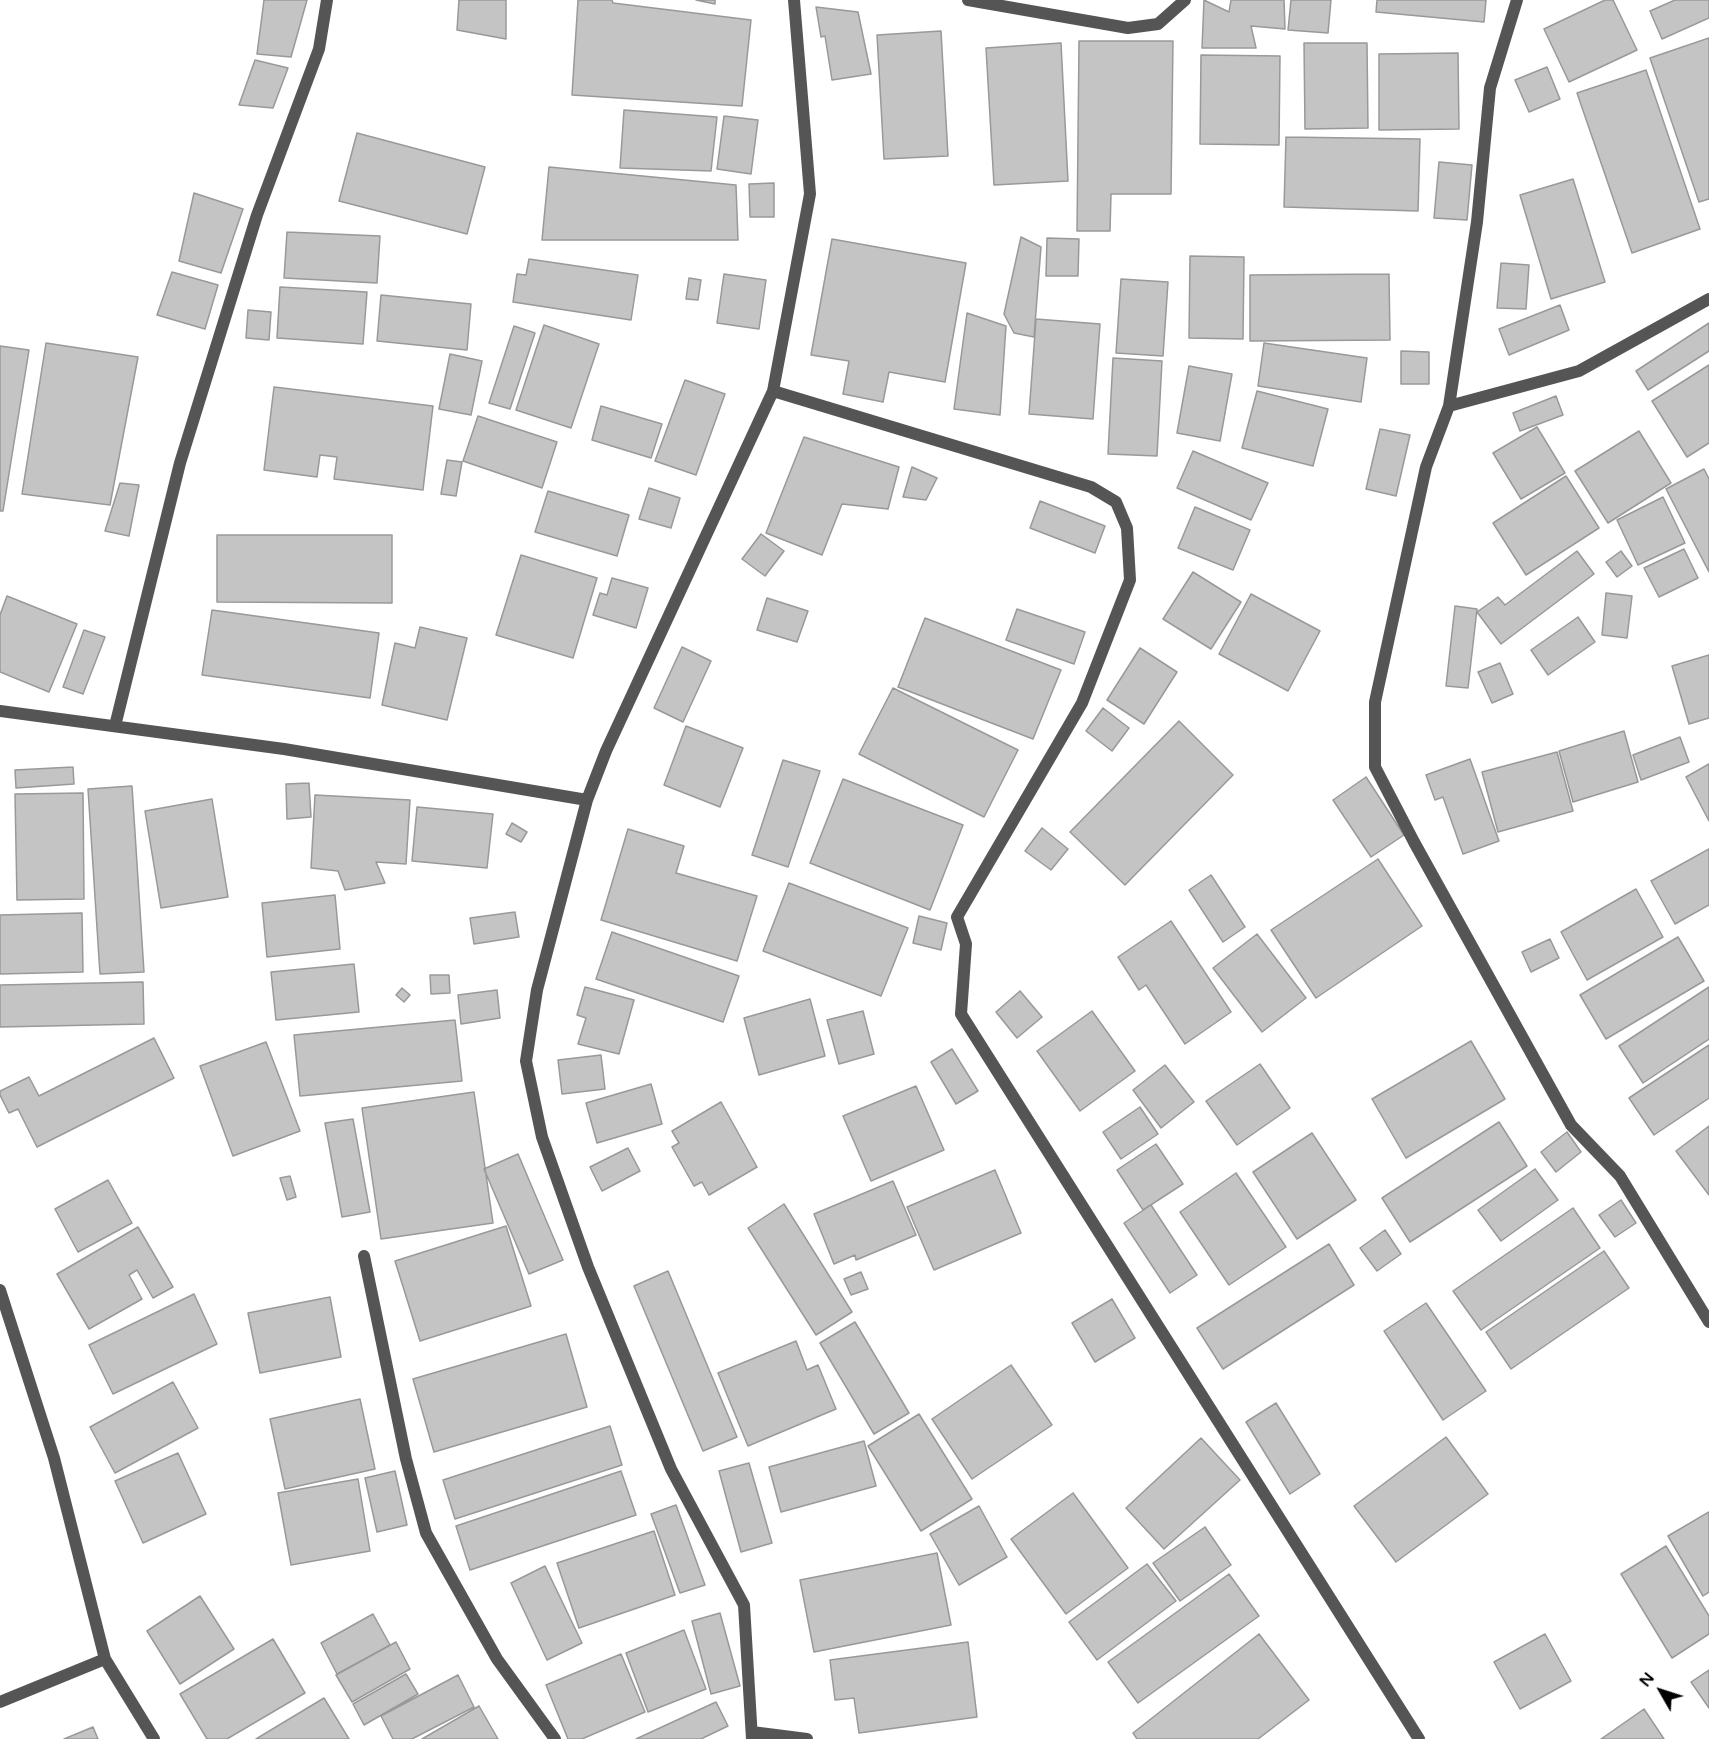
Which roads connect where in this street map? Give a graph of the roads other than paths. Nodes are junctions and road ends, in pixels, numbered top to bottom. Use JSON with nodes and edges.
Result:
{"nodes":[{"id":1,"x":327,"y":0,"type":"edge"},
{"id":2,"x":794,"y":0,"type":"edge"},
{"id":3,"x":968,"y":0,"type":"edge"},
{"id":4,"x":1185,"y":0,"type":"edge"},
{"id":5,"x":1517,"y":0,"type":"edge"},
{"id":6,"x":1709,"y":299,"type":"edge"},
{"id":7,"x":773,"y":391,"type":"junction"},
{"id":8,"x":1449,"y":406,"type":"junction"},
{"id":9,"x":0,"y":711,"type":"edge"},
{"id":10,"x":115,"y":726,"type":"junction"},
{"id":11,"x":587,"y":800,"type":"junction"},
{"id":12,"x":364,"y":1256,"type":"dead end"},
{"id":13,"x":0,"y":1290,"type":"edge"},
{"id":14,"x":1709,"y":1322,"type":"edge"},
{"id":15,"x":105,"y":1659,"type":"junction"},
{"id":16,"x":0,"y":1702,"type":"edge"},
{"id":17,"x":752,"y":1736,"type":"edge"},
{"id":18,"x":154,"y":1739,"type":"edge"},
{"id":19,"x":555,"y":1739,"type":"edge"},
{"id":20,"x":807,"y":1739,"type":"edge"},
{"id":21,"x":1419,"y":1739,"type":"edge"}],
"edges":[{"from":1,"to":10,"type":"street"},
{"from":2,"to":7,"type":"street"},
{"from":3,"to":4,"type":"street"},
{"from":5,"to":8,"type":"street"},
{"from":6,"to":8,"type":"street"},
{"from":7,"to":11,"type":"street"},
{"from":7,"to":21,"type":"street"},
{"from":8,"to":14,"type":"street"},
{"from":9,"to":10,"type":"street"},
{"from":10,"to":11,"type":"street"},
{"from":11,"to":17,"type":"street"},
{"from":12,"to":19,"type":"street"},
{"from":13,"to":15,"type":"street"},
{"from":15,"to":16,"type":"street"},
{"from":15,"to":18,"type":"street"},
{"from":17,"to":20,"type":"street"}]}
